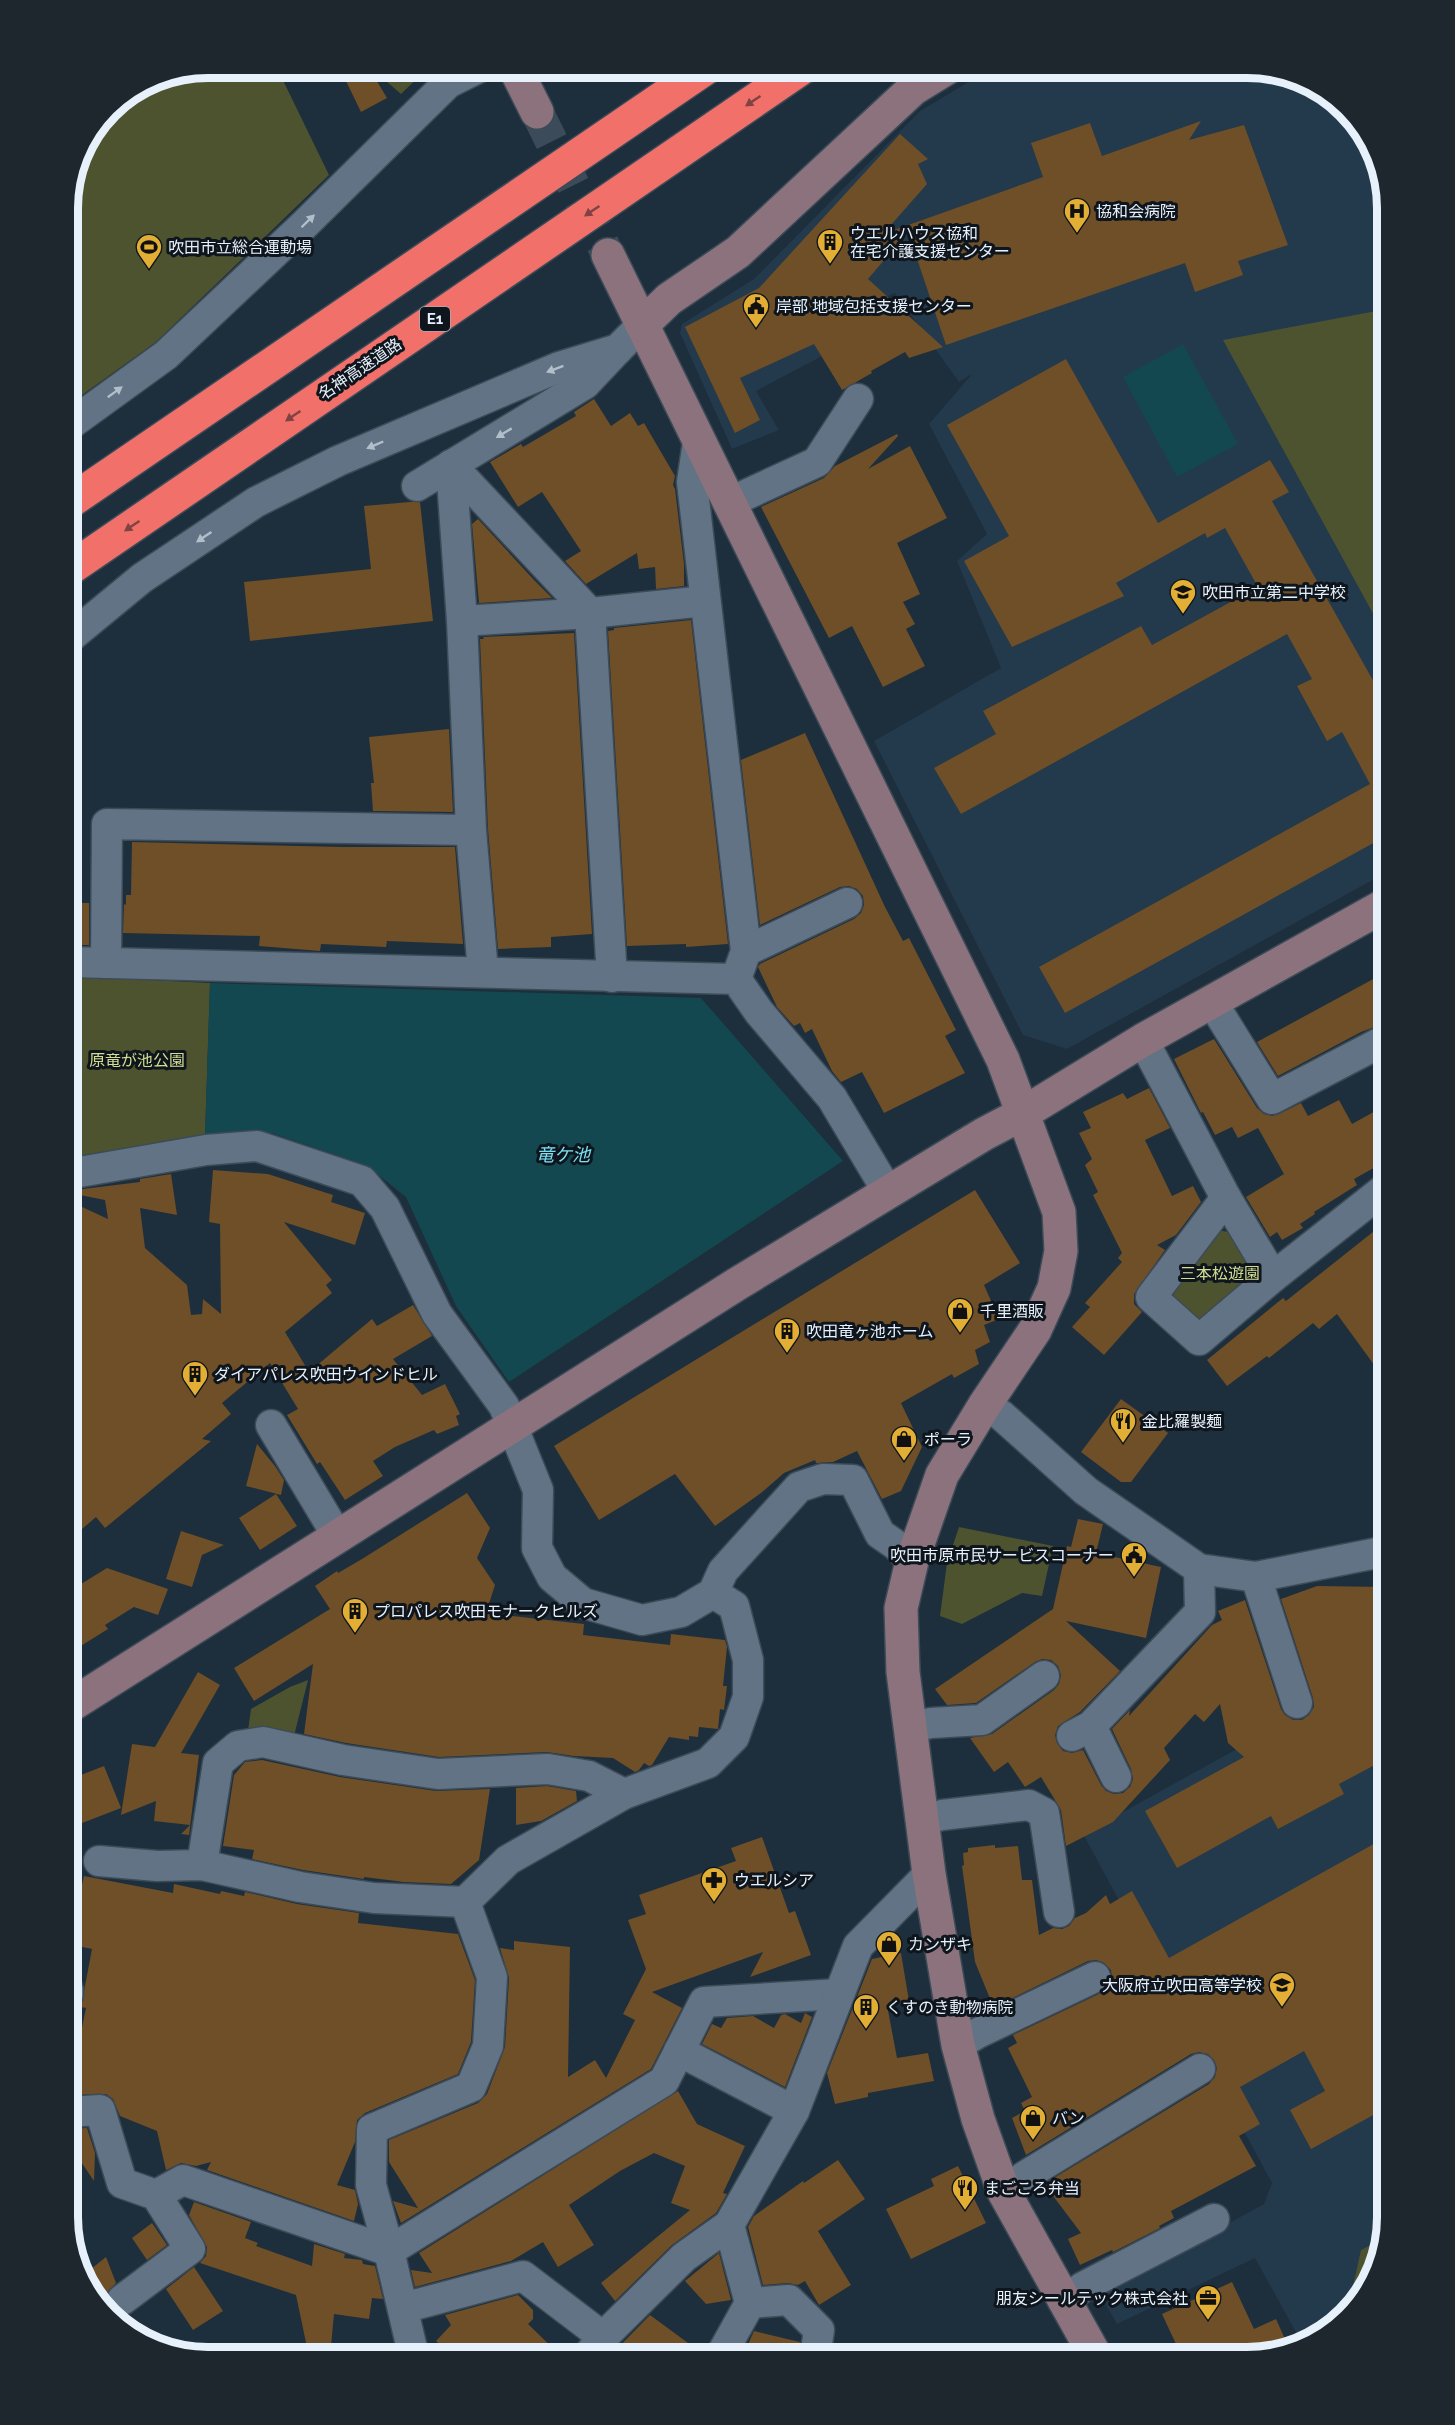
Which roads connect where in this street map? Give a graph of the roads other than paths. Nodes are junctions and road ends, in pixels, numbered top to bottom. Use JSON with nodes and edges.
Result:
{"nodes":[{"id":1,"x":458,"y":78,"type":"edge"},
{"id":2,"x":520,"y":78,"type":"edge"},
{"id":3,"x":657,"y":78,"type":"edge"},
{"id":4,"x":691,"y":78,"type":"edge"},
{"id":5,"x":787,"y":78,"type":"edge"},
{"id":6,"x":930,"y":78,"type":"edge"},
{"id":7,"x":537,"y":112,"type":"tunnel mouth"},
{"id":8,"x":608,"y":255,"type":"tunnel mouth"},
{"id":9,"x":642,"y":325,"type":"junction"},
{"id":10,"x":618,"y":349,"type":"junction"},
{"id":11,"x":858,"y":399,"type":"dead end"},
{"id":12,"x":78,"y":419,"type":"edge"},
{"id":13,"x":698,"y":442,"type":"junction"},
{"id":14,"x":451,"y":465,"type":"junction"},
{"id":15,"x":417,"y":486,"type":"dead end"},
{"id":16,"x":78,"y":495,"type":"edge"},
{"id":17,"x":78,"y":495,"type":"edge"},
{"id":18,"x":728,"y":503,"type":"junction"},
{"id":19,"x":78,"y":563,"type":"edge"},
{"id":20,"x":705,"y":601,"type":"junction"},
{"id":21,"x":590,"y":612,"type":"junction"},
{"id":22,"x":462,"y":621,"type":"junction"},
{"id":23,"x":78,"y":631,"type":"edge"},
{"id":24,"x":471,"y":830,"type":"junction"},
{"id":25,"x":847,"y":903,"type":"dead end"},
{"id":26,"x":1377,"y":910,"type":"edge"},
{"id":27,"x":746,"y":951,"type":"junction"},
{"id":28,"x":78,"y":962,"type":"edge"},
{"id":29,"x":106,"y":963,"type":"junction"},
{"id":30,"x":483,"y":972,"type":"junction"},
{"id":31,"x":612,"y":977,"type":"junction"},
{"id":32,"x":736,"y":980,"type":"junction"},
{"id":33,"x":1212,"y":1002,"type":"junction"},
{"id":34,"x":1143,"y":1040,"type":"junction"},
{"id":35,"x":1377,"y":1046,"type":"edge"},
{"id":36,"x":1022,"y":1114,"type":"junction"},
{"id":37,"x":78,"y":1172,"type":"edge"},
{"id":38,"x":888,"y":1192,"type":"junction"},
{"id":39,"x":1377,"y":1196,"type":"edge"},
{"id":40,"x":1226,"y":1198,"type":"junction"},
{"id":41,"x":1273,"y":1277,"type":"junction"},
{"id":42,"x":984,"y":1406,"type":"junction"},
{"id":43,"x":271,"y":1425,"type":"dead end"},
{"id":44,"x":513,"y":1427,"type":"junction"},
{"id":45,"x":338,"y":1537,"type":"junction"},
{"id":46,"x":1377,"y":1553,"type":"edge"},
{"id":47,"x":912,"y":1562,"type":"junction"},
{"id":48,"x":1199,"y":1569,"type":"junction"},
{"id":49,"x":1256,"y":1577,"type":"junction"},
{"id":50,"x":713,"y":1593,"type":"junction"},
{"id":51,"x":1044,"y":1676,"type":"dead end"},
{"id":52,"x":78,"y":1701,"type":"edge"},
{"id":53,"x":1297,"y":1703,"type":"dead end"},
{"id":54,"x":910,"y":1727,"type":"junction"},
{"id":55,"x":1116,"y":1777,"type":"dead end"},
{"id":56,"x":624,"y":1794,"type":"junction"},
{"id":57,"x":922,"y":1820,"type":"junction"},
{"id":58,"x":99,"y":1861,"type":"dead end"},
{"id":59,"x":202,"y":1865,"type":"junction"},
{"id":60,"x":929,"y":1874,"type":"junction"},
{"id":61,"x":465,"y":1902,"type":"junction"},
{"id":62,"x":1059,"y":1912,"type":"dead end"},
{"id":63,"x":1095,"y":1977,"type":"dead end"},
{"id":64,"x":839,"y":1994,"type":"junction"},
{"id":65,"x":958,"y":2045,"type":"junction"},
{"id":66,"x":679,"y":2051,"type":"junction"},
{"id":67,"x":1200,"y":2070,"type":"dead end"},
{"id":68,"x":78,"y":2111,"type":"edge"},
{"id":69,"x":794,"y":2111,"type":"junction"},
{"id":70,"x":1004,"y":2192,"type":"junction"},
{"id":71,"x":156,"y":2195,"type":"junction"},
{"id":72,"x":1214,"y":2219,"type":"dead end"},
{"id":73,"x":729,"y":2225,"type":"junction"},
{"id":74,"x":389,"y":2251,"type":"junction"},
{"id":75,"x":122,"y":2300,"type":"dead end"},
{"id":76,"x":1064,"y":2301,"type":"junction"},
{"id":77,"x":750,"y":2303,"type":"junction"},
{"id":78,"x":403,"y":2308,"type":"junction"},
{"id":79,"x":412,"y":2347,"type":"edge"},
{"id":80,"x":595,"y":2347,"type":"edge"},
{"id":81,"x":726,"y":2347,"type":"edge"},
{"id":82,"x":816,"y":2347,"type":"edge"},
{"id":83,"x":1090,"y":2347,"type":"edge"}],
"edges":[{"from":12,"to":1,"type":"street","one_way":true},
{"from":2,"to":7,"type":"street"},
{"from":3,"to":16,"type":"highway"},
{"from":4,"to":17,"type":"highway"},
{"from":5,"to":19,"type":"highway","name":"名神高速道路","number":"E1","one_way":true},
{"from":6,"to":9,"type":"street"},
{"from":8,"to":9,"type":"street"},
{"from":9,"to":10,"type":"street"},
{"from":9,"to":13,"type":"street"},
{"from":10,"to":14,"type":"street","one_way":true},
{"from":10,"to":23,"type":"street","one_way":true},
{"from":11,"to":18,"type":"street"},
{"from":13,"to":18,"type":"street"},
{"from":13,"to":20,"type":"street"},
{"from":14,"to":15,"type":"street"},
{"from":14,"to":21,"type":"street"},
{"from":14,"to":22,"type":"street"},
{"from":18,"to":36,"type":"street"},
{"from":20,"to":21,"type":"street"},
{"from":20,"to":27,"type":"street"},
{"from":21,"to":22,"type":"street"},
{"from":21,"to":31,"type":"street"},
{"from":22,"to":24,"type":"street"},
{"from":24,"to":29,"type":"street"},
{"from":24,"to":30,"type":"street"},
{"from":25,"to":27,"type":"street"},
{"from":26,"to":33,"type":"street"},
{"from":27,"to":32,"type":"street"},
{"from":28,"to":29,"type":"street"},
{"from":29,"to":30,"type":"street"},
{"from":30,"to":31,"type":"street"},
{"from":31,"to":32,"type":"street"},
{"from":32,"to":38,"type":"street"},
{"from":33,"to":34,"type":"street"},
{"from":33,"to":35,"type":"street"},
{"from":34,"to":36,"type":"street"},
{"from":34,"to":40,"type":"street"},
{"from":36,"to":38,"type":"street"},
{"from":36,"to":42,"type":"street"},
{"from":37,"to":44,"type":"street"},
{"from":38,"to":44,"type":"street"},
{"from":39,"to":41,"type":"street"},
{"from":40,"to":41,"type":"street"},
{"from":40,"to":41,"type":"street"},
{"from":42,"to":47,"type":"street"},
{"from":42,"to":48,"type":"street"},
{"from":43,"to":45,"type":"street"},
{"from":44,"to":45,"type":"street"},
{"from":44,"to":50,"type":"street"},
{"from":45,"to":52,"type":"street"},
{"from":46,"to":49,"type":"street"},
{"from":47,"to":50,"type":"street"},
{"from":47,"to":54,"type":"street"},
{"from":48,"to":49,"type":"street"},
{"from":48,"to":55,"type":"street"},
{"from":49,"to":53,"type":"street"},
{"from":50,"to":56,"type":"street"},
{"from":51,"to":54,"type":"street"},
{"from":54,"to":57,"type":"street"},
{"from":56,"to":59,"type":"street"},
{"from":56,"to":61,"type":"street"},
{"from":57,"to":60,"type":"street"},
{"from":57,"to":62,"type":"street"},
{"from":58,"to":59,"type":"street"},
{"from":59,"to":61,"type":"street"},
{"from":60,"to":64,"type":"street"},
{"from":60,"to":65,"type":"street"},
{"from":61,"to":74,"type":"street"},
{"from":63,"to":65,"type":"street"},
{"from":64,"to":66,"type":"street"},
{"from":64,"to":69,"type":"street"},
{"from":65,"to":70,"type":"street"},
{"from":66,"to":69,"type":"street"},
{"from":66,"to":74,"type":"street"},
{"from":67,"to":70,"type":"street"},
{"from":68,"to":71,"type":"street"},
{"from":69,"to":73,"type":"street"},
{"from":70,"to":76,"type":"street"},
{"from":71,"to":74,"type":"street"},
{"from":71,"to":75,"type":"street"},
{"from":72,"to":76,"type":"street"},
{"from":73,"to":77,"type":"street"},
{"from":73,"to":80,"type":"street"},
{"from":74,"to":78,"type":"street"},
{"from":76,"to":83,"type":"street"},
{"from":77,"to":81,"type":"street"},
{"from":77,"to":82,"type":"street"},
{"from":78,"to":79,"type":"street"},
{"from":78,"to":80,"type":"street"}]}
